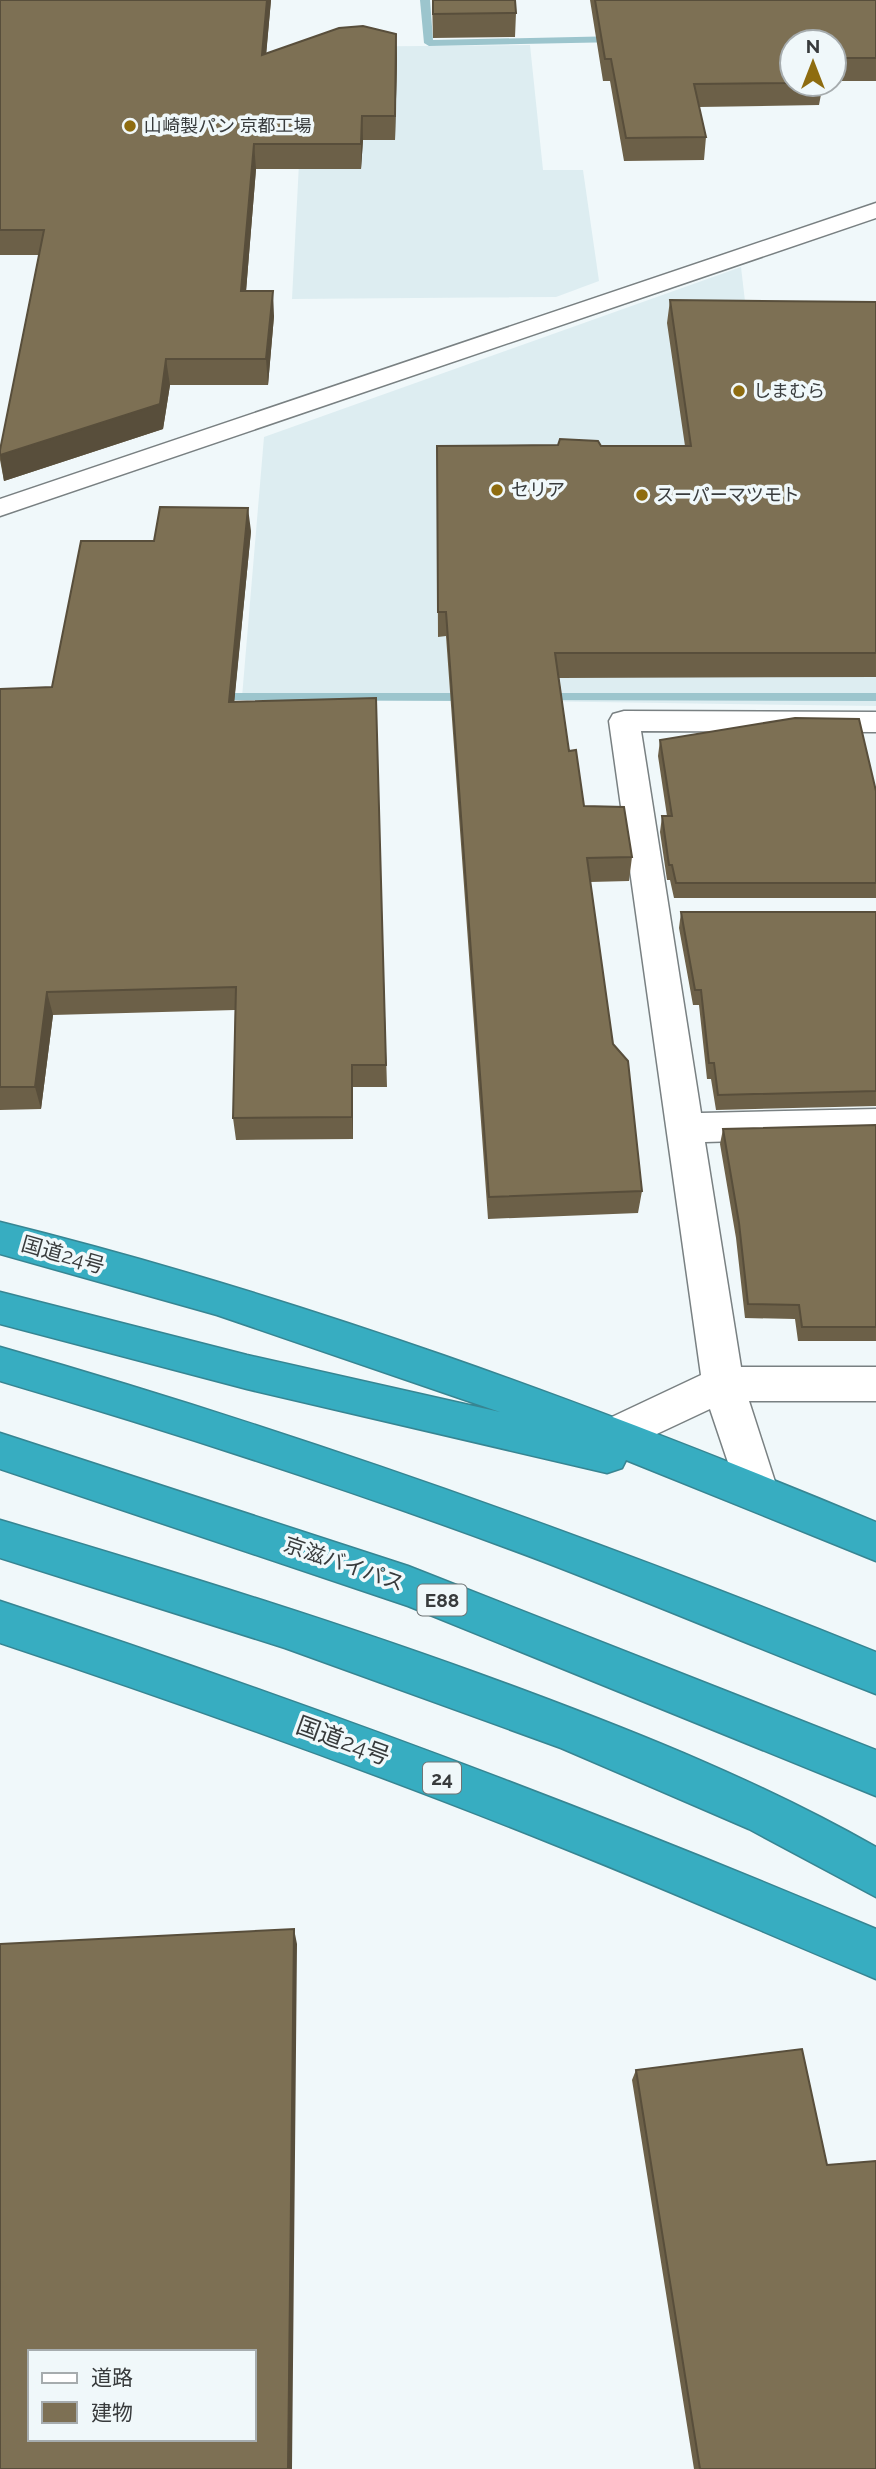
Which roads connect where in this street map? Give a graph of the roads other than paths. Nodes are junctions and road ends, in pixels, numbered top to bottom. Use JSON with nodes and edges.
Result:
{"nodes":[{"id":1,"x":876,"y":210,"type":"edge"},
{"id":2,"x":0,"y":509,"type":"edge"},
{"id":3,"x":876,"y":722,"type":"edge"},
{"id":4,"x":876,"y":1123,"type":"edge"},
{"id":5,"x":685,"y":1128,"type":"junction"},
{"id":6,"x":0,"y":1238,"type":"edge"},
{"id":7,"x":0,"y":1308,"type":"edge"},
{"id":8,"x":0,"y":1364,"type":"edge"},
{"id":9,"x":723,"y":1384,"type":"junction"},
{"id":10,"x":876,"y":1384,"type":"edge"},
{"id":11,"x":612,"y":1437,"type":"junction"},
{"id":12,"x":0,"y":1451,"type":"edge"},
{"id":13,"x":740,"y":1485,"type":"junction"},
{"id":14,"x":0,"y":1539,"type":"edge"},
{"id":15,"x":876,"y":1542,"type":"edge"},
{"id":16,"x":0,"y":1622,"type":"edge"},
{"id":17,"x":876,"y":1673,"type":"edge"},
{"id":18,"x":876,"y":1773,"type":"edge"},
{"id":19,"x":876,"y":1873,"type":"edge"},
{"id":20,"x":876,"y":1954,"type":"edge"}],
"edges":[{"from":1,"to":2,"type":"street"},
{"from":3,"to":5,"type":"street"},
{"from":4,"to":5,"type":"street"},
{"from":5,"to":9,"type":"street"},
{"from":6,"to":11,"type":"highway","name":"国道24号"},
{"from":7,"to":13,"type":"highway"},
{"from":8,"to":17,"type":"highway"},
{"from":9,"to":10,"type":"street"},
{"from":9,"to":11,"type":"street"},
{"from":9,"to":13,"type":"street"},
{"from":11,"to":13,"type":"highway","name":"国道24号"},
{"from":12,"to":18,"type":"highway","name":"京滋バイパス","number":"E88"},
{"from":13,"to":15,"type":"highway","name":"国道24号"},
{"from":14,"to":19,"type":"highway"},
{"from":16,"to":20,"type":"highway","name":"国道24号","number":"24"}]}
